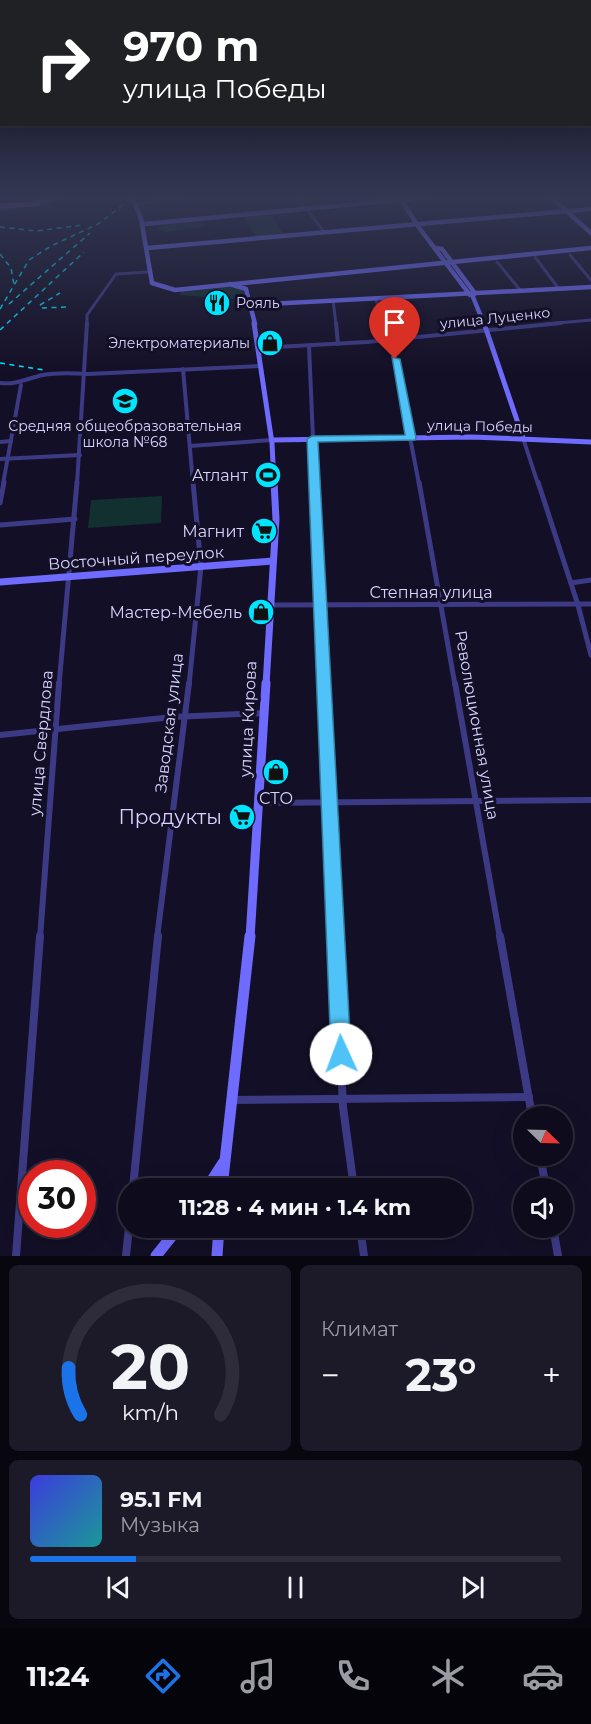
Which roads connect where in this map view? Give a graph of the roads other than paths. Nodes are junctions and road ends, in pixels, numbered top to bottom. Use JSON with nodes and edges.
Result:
{"nodes":[{"id":1,"x":570,"y":255,"type":"dead end"},
{"id":2,"x":148,"y":256,"type":"edge"},
{"id":3,"x":441,"y":256,"type":"edge"},
{"id":4,"x":448,"y":256,"type":"edge"},
{"id":5,"x":510,"y":256,"type":"edge"},
{"id":6,"x":535,"y":257,"type":"dead end"},
{"id":7,"x":452,"y":261,"type":"junction"},
{"id":8,"x":445,"y":262,"type":"junction"},
{"id":9,"x":497,"y":262,"type":"dead end"},
{"id":10,"x":149,"y":272,"type":"junction"},
{"id":11,"x":591,"y":280,"type":"edge"},
{"id":12,"x":253,"y":282,"type":"junction"},
{"id":13,"x":230,"y":284,"type":"junction"},
{"id":14,"x":591,"y":287,"type":"edge"},
{"id":15,"x":246,"y":289,"type":"junction"},
{"id":16,"x":560,"y":289,"type":"junction"},
{"id":17,"x":521,"y":291,"type":"junction"},
{"id":18,"x":467,"y":294,"type":"junction"},
{"id":19,"x":474,"y":295,"type":"junction"},
{"id":20,"x":376,"y":298,"type":"junction"},
{"id":21,"x":333,"y":300,"type":"junction"},
{"id":22,"x":250,"y":305,"type":"junction"},
{"id":23,"x":591,"y":320,"type":"edge"},
{"id":24,"x":486,"y":329,"type":"junction"},
{"id":25,"x":391,"y":339,"type":"junction"},
{"id":26,"x":384,"y":340,"type":"junction"},
{"id":27,"x":338,"y":344,"type":"junction"},
{"id":28,"x":309,"y":345,"type":"junction"},
{"id":29,"x":258,"y":348,"type":"junction"},
{"id":30,"x":260,"y":366,"type":"junction"},
{"id":31,"x":183,"y":369,"type":"junction"},
{"id":32,"x":84,"y":374,"type":"junction"},
{"id":33,"x":0,"y":383,"type":"edge"},
{"id":34,"x":21,"y":385,"type":"junction"},
{"id":35,"x":411,"y":438,"type":"junction"},
{"id":36,"x":523,"y":438,"type":"junction"},
{"id":37,"x":312,"y":439,"type":"junction"},
{"id":38,"x":272,"y":440,"type":"junction"},
{"id":39,"x":11,"y":441,"type":"junction"},
{"id":40,"x":0,"y":442,"type":"edge"},
{"id":41,"x":591,"y":442,"type":"edge"},
{"id":42,"x":190,"y":446,"type":"junction"},
{"id":43,"x":80,"y":455,"type":"junction"},
{"id":44,"x":0,"y":459,"type":"edge"},
{"id":45,"x":8,"y":459,"type":"junction"},
{"id":46,"x":0,"y":503,"type":"edge"},
{"id":47,"x":75,"y":519,"type":"junction"},
{"id":48,"x":0,"y":525,"type":"edge"},
{"id":49,"x":273,"y":561,"type":"junction"},
{"id":50,"x":201,"y":566,"type":"junction"},
{"id":51,"x":67,"y":577,"type":"junction"},
{"id":52,"x":591,"y":580,"type":"edge"},
{"id":53,"x":0,"y":582,"type":"edge"},
{"id":54,"x":571,"y":583,"type":"junction"},
{"id":55,"x":591,"y":604,"type":"edge"},
{"id":56,"x":270,"y":605,"type":"junction"},
{"id":57,"x":441,"y":605,"type":"junction"},
{"id":58,"x":578,"y":605,"type":"junction"},
{"id":59,"x":319,"y":606,"type":"junction"},
{"id":60,"x":591,"y":655,"type":"edge"},
{"id":61,"x":264,"y":713,"type":"junction"},
{"id":62,"x":185,"y":716,"type":"junction"},
{"id":63,"x":55,"y":729,"type":"junction"},
{"id":64,"x":0,"y":735,"type":"edge"},
{"id":65,"x":475,"y":800,"type":"junction"},
{"id":66,"x":591,"y":800,"type":"edge"},
{"id":67,"x":260,"y":802,"type":"junction"},
{"id":68,"x":331,"y":802,"type":"junction"},
{"id":69,"x":529,"y":1097,"type":"junction"},
{"id":70,"x":343,"y":1099,"type":"junction"},
{"id":71,"x":231,"y":1100,"type":"junction"},
{"id":72,"x":530,"y":1106,"type":"edge"},
{"id":73,"x":224,"y":1162,"type":"junction"},
{"id":74,"x":134,"y":1178,"type":"edge"},
{"id":75,"x":214,"y":1178,"type":"edge"},
{"id":76,"x":223,"y":1178,"type":"edge"},
{"id":77,"x":353,"y":1178,"type":"edge"},
{"id":78,"x":128,"y":1238,"type":"edge"},
{"id":79,"x":170,"y":1238,"type":"edge"},
{"id":80,"x":218,"y":1238,"type":"edge"},
{"id":81,"x":362,"y":1238,"type":"edge"},
{"id":82,"x":555,"y":1238,"type":"edge"},
{"id":83,"x":16,"y":1256,"type":"edge"},
{"id":84,"x":126,"y":1256,"type":"edge"},
{"id":85,"x":156,"y":1256,"type":"edge"},
{"id":86,"x":217,"y":1256,"type":"edge"},
{"id":87,"x":364,"y":1256,"type":"edge"},
{"id":88,"x":558,"y":1256,"type":"edge"}],
"edges":[{"from":1,"to":11,"type":"street"},
{"from":2,"to":10,"type":"street"},
{"from":3,"to":8,"type":"street"},
{"from":4,"to":7,"type":"street"},
{"from":5,"to":7,"type":"street"},
{"from":6,"to":16,"type":"street"},
{"from":7,"to":8,"type":"street"},
{"from":7,"to":19,"type":"street"},
{"from":8,"to":12,"type":"street"},
{"from":8,"to":18,"type":"street"},
{"from":9,"to":17,"type":"street"},
{"from":10,"to":13,"type":"street"},
{"from":10,"to":32,"type":"street","name":"улица Свердлова"},
{"from":12,"to":13,"type":"street"},
{"from":12,"to":15,"type":"street"},
{"from":13,"to":15,"type":"street"},
{"from":14,"to":16,"type":"street"},
{"from":15,"to":22,"type":"street","name":"улица Кирова"},
{"from":16,"to":17,"type":"street"},
{"from":17,"to":19,"type":"street"},
{"from":18,"to":19,"type":"street"},
{"from":18,"to":20,"type":"street"},
{"from":19,"to":24,"type":"street"},
{"from":20,"to":21,"type":"street"},
{"from":20,"to":26,"type":"street"},
{"from":21,"to":22,"type":"street"},
{"from":21,"to":27,"type":"street"},
{"from":22,"to":29,"type":"street","name":"улица Кирова"},
{"from":23,"to":24,"type":"street","name":"улица Луценко"},
{"from":24,"to":25,"type":"street","name":"улица Луценко"},
{"from":24,"to":36,"type":"street"},
{"from":25,"to":26,"type":"street","name":"улица Луценко"},
{"from":25,"to":35,"type":"street","name":"Революционная улица"},
{"from":26,"to":27,"type":"street","name":"улица Луценко"},
{"from":27,"to":28,"type":"street","name":"улица Луценко"},
{"from":28,"to":29,"type":"street","name":"улица Луценко"},
{"from":28,"to":37,"type":"street"},
{"from":29,"to":30,"type":"street","name":"улица Кирова"},
{"from":30,"to":31,"type":"street"},
{"from":30,"to":38,"type":"street","name":"улица Кирова"},
{"from":31,"to":32,"type":"street"},
{"from":31,"to":42,"type":"street","name":"Заводская улица"},
{"from":32,"to":34,"type":"street"},
{"from":32,"to":43,"type":"street","name":"улица Свердлова"},
{"from":33,"to":34,"type":"street"},
{"from":34,"to":39,"type":"street"},
{"from":35,"to":36,"type":"street","name":"улица Победы"},
{"from":35,"to":37,"type":"street","name":"улица Победы"},
{"from":35,"to":57,"type":"street","name":"Революционная улица"},
{"from":36,"to":41,"type":"street","name":"улица Победы"},
{"from":36,"to":54,"type":"street"},
{"from":37,"to":38,"type":"street","name":"улица Победы"},
{"from":37,"to":59,"type":"street"},
{"from":38,"to":42,"type":"street","name":"улица Победы"},
{"from":38,"to":49,"type":"street","name":"улица Кирова"},
{"from":39,"to":40,"type":"street"},
{"from":39,"to":45,"type":"street"},
{"from":42,"to":50,"type":"street","name":"Заводская улица"},
{"from":43,"to":45,"type":"street"},
{"from":43,"to":47,"type":"street","name":"улица Свердлова"},
{"from":44,"to":45,"type":"street"},
{"from":45,"to":46,"type":"street"},
{"from":47,"to":48,"type":"street"},
{"from":47,"to":51,"type":"street","name":"улица Свердлова"},
{"from":49,"to":50,"type":"street","name":"Восточный переулок"},
{"from":49,"to":56,"type":"street","name":"улица Кирова"},
{"from":50,"to":51,"type":"street","name":"Восточный переулок"},
{"from":50,"to":62,"type":"street","name":"Заводская улица"},
{"from":51,"to":53,"type":"street","name":"Восточный переулок"},
{"from":51,"to":63,"type":"street","name":"улица Свердлова"},
{"from":52,"to":54,"type":"street"},
{"from":54,"to":58,"type":"street"},
{"from":55,"to":58,"type":"street","name":"Степная улица"},
{"from":56,"to":59,"type":"street","name":"Степная улица"},
{"from":56,"to":61,"type":"street","name":"улица Кирова"},
{"from":57,"to":58,"type":"street","name":"Степная улица"},
{"from":57,"to":59,"type":"street","name":"Степная улица"},
{"from":57,"to":65,"type":"street","name":"Революционная улица"},
{"from":58,"to":60,"type":"street"},
{"from":59,"to":68,"type":"street"},
{"from":61,"to":62,"type":"street"},
{"from":61,"to":67,"type":"street","name":"улица Кирова"},
{"from":62,"to":63,"type":"street"},
{"from":62,"to":74,"type":"street","name":"Заводская улица"},
{"from":63,"to":64,"type":"street"},
{"from":63,"to":83,"type":"street","name":"улица Свердлова"},
{"from":65,"to":66,"type":"street"},
{"from":65,"to":68,"type":"street"},
{"from":65,"to":69,"type":"street","name":"Революционная улица"},
{"from":67,"to":68,"type":"street"},
{"from":67,"to":71,"type":"street","name":"улица Кирова"},
{"from":68,"to":70,"type":"street"},
{"from":69,"to":70,"type":"street"},
{"from":69,"to":72,"type":"street","name":"Революционная улица"},
{"from":70,"to":71,"type":"street"},
{"from":70,"to":77,"type":"street"},
{"from":71,"to":73,"type":"street","name":"улица Кирова"},
{"from":73,"to":75,"type":"street"},
{"from":73,"to":76,"type":"street","name":"улица Кирова"},
{"from":78,"to":84,"type":"street"},
{"from":79,"to":85,"type":"street"},
{"from":80,"to":86,"type":"street"},
{"from":81,"to":87,"type":"street"},
{"from":82,"to":88,"type":"street"}]}
